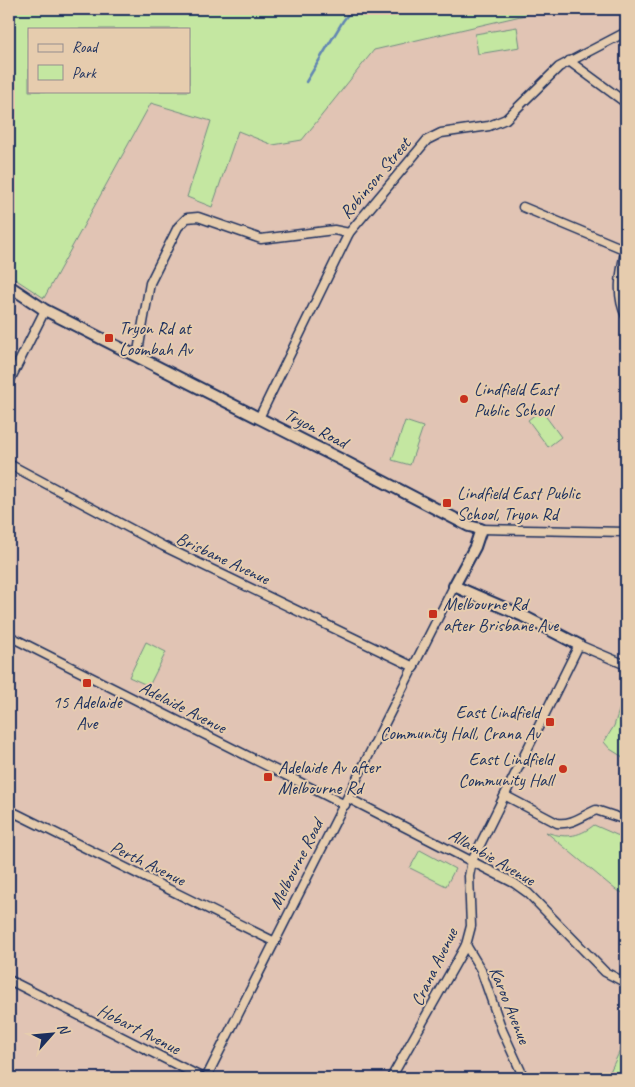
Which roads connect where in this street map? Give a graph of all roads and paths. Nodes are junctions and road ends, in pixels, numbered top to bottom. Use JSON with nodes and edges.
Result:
{"nodes":[{"id":1,"x":626,"y":32,"type":"edge"},
{"id":2,"x":569,"y":61,"type":"junction"},
{"id":3,"x":626,"y":103,"type":"edge"},
{"id":4,"x":523,"y":207,"type":"dead end"},
{"id":5,"x":349,"y":233,"type":"junction"},
{"id":6,"x":626,"y":249,"type":"edge"},
{"id":7,"x":9,"y":286,"type":"edge"},
{"id":8,"x":45,"y":310,"type":"junction"},
{"id":9,"x":626,"y":316,"type":"edge"},
{"id":10,"x":137,"y":357,"type":"junction"},
{"id":11,"x":9,"y":382,"type":"edge"},
{"id":12,"x":259,"y":418,"type":"junction"},
{"id":13,"x":9,"y":464,"type":"edge"},
{"id":14,"x":9,"y":472,"type":"edge"},
{"id":15,"x":22,"y":472,"type":"junction"},
{"id":16,"x":481,"y":529,"type":"junction"},
{"id":17,"x":626,"y":532,"type":"edge"},
{"id":18,"x":454,"y":586,"type":"junction"},
{"id":19,"x":9,"y":636,"type":"edge"},
{"id":20,"x":580,"y":645,"type":"junction"},
{"id":21,"x":626,"y":665,"type":"edge"},
{"id":22,"x":414,"y":667,"type":"junction"},
{"id":23,"x":506,"y":796,"type":"junction"},
{"id":24,"x":347,"y":802,"type":"junction"},
{"id":25,"x":9,"y":810,"type":"edge"},
{"id":26,"x":626,"y":820,"type":"edge"},
{"id":27,"x":472,"y":861,"type":"junction"},
{"id":28,"x":275,"y":942,"type":"junction"},
{"id":29,"x":466,"y":945,"type":"junction"},
{"id":30,"x":9,"y":980,"type":"edge"},
{"id":31,"x":626,"y":983,"type":"edge"},
{"id":32,"x":204,"y":1078,"type":"edge"},
{"id":33,"x":391,"y":1078,"type":"edge"},
{"id":34,"x":524,"y":1078,"type":"edge"}],
"edges":[{"from":1,"to":2,"type":"street","name":"Robinson Street"},
{"from":2,"to":3,"type":"street"},
{"from":2,"to":5,"type":"street","name":"Robinson Street"},
{"from":4,"to":6,"type":"street"},
{"from":5,"to":10,"type":"street"},
{"from":5,"to":12,"type":"street","name":"Robinson Street"},
{"from":6,"to":9,"type":"street"},
{"from":7,"to":8,"type":"street","name":"Tryon Road"},
{"from":8,"to":10,"type":"street","name":"Tryon Road"},
{"from":8,"to":11,"type":"street"},
{"from":10,"to":12,"type":"street","name":"Tryon Road"},
{"from":12,"to":16,"type":"street","name":"Tryon Road"},
{"from":13,"to":15,"type":"street","name":"Brisbane Avenue"},
{"from":14,"to":15,"type":"street","name":"Brisbane Avenue"},
{"from":15,"to":22,"type":"street","name":"Brisbane Avenue"},
{"from":16,"to":17,"type":"street","name":"Tryon Road"},
{"from":16,"to":18,"type":"street","name":"Melbourne Road"},
{"from":18,"to":20,"type":"street"},
{"from":18,"to":22,"type":"street","name":"Melbourne Road"},
{"from":19,"to":24,"type":"street","name":"Adelaide Avenue"},
{"from":20,"to":21,"type":"street"},
{"from":20,"to":23,"type":"street","name":"Crana Avenue"},
{"from":22,"to":24,"type":"street","name":"Melbourne Road"},
{"from":23,"to":26,"type":"street"},
{"from":23,"to":27,"type":"street","name":"Crana Avenue"},
{"from":24,"to":27,"type":"street","name":"Allambie Avenue"},
{"from":24,"to":28,"type":"street","name":"Melbourne Road"},
{"from":25,"to":28,"type":"street","name":"Perth Avenue"},
{"from":27,"to":29,"type":"street","name":"Crana Avenue"},
{"from":27,"to":31,"type":"street","name":"Allambie Avenue"},
{"from":28,"to":32,"type":"street","name":"Melbourne Road"},
{"from":29,"to":33,"type":"street","name":"Crana Avenue"},
{"from":29,"to":34,"type":"street","name":"Karoo Avenue"},
{"from":30,"to":32,"type":"street","name":"Hobart Avenue"}]}
